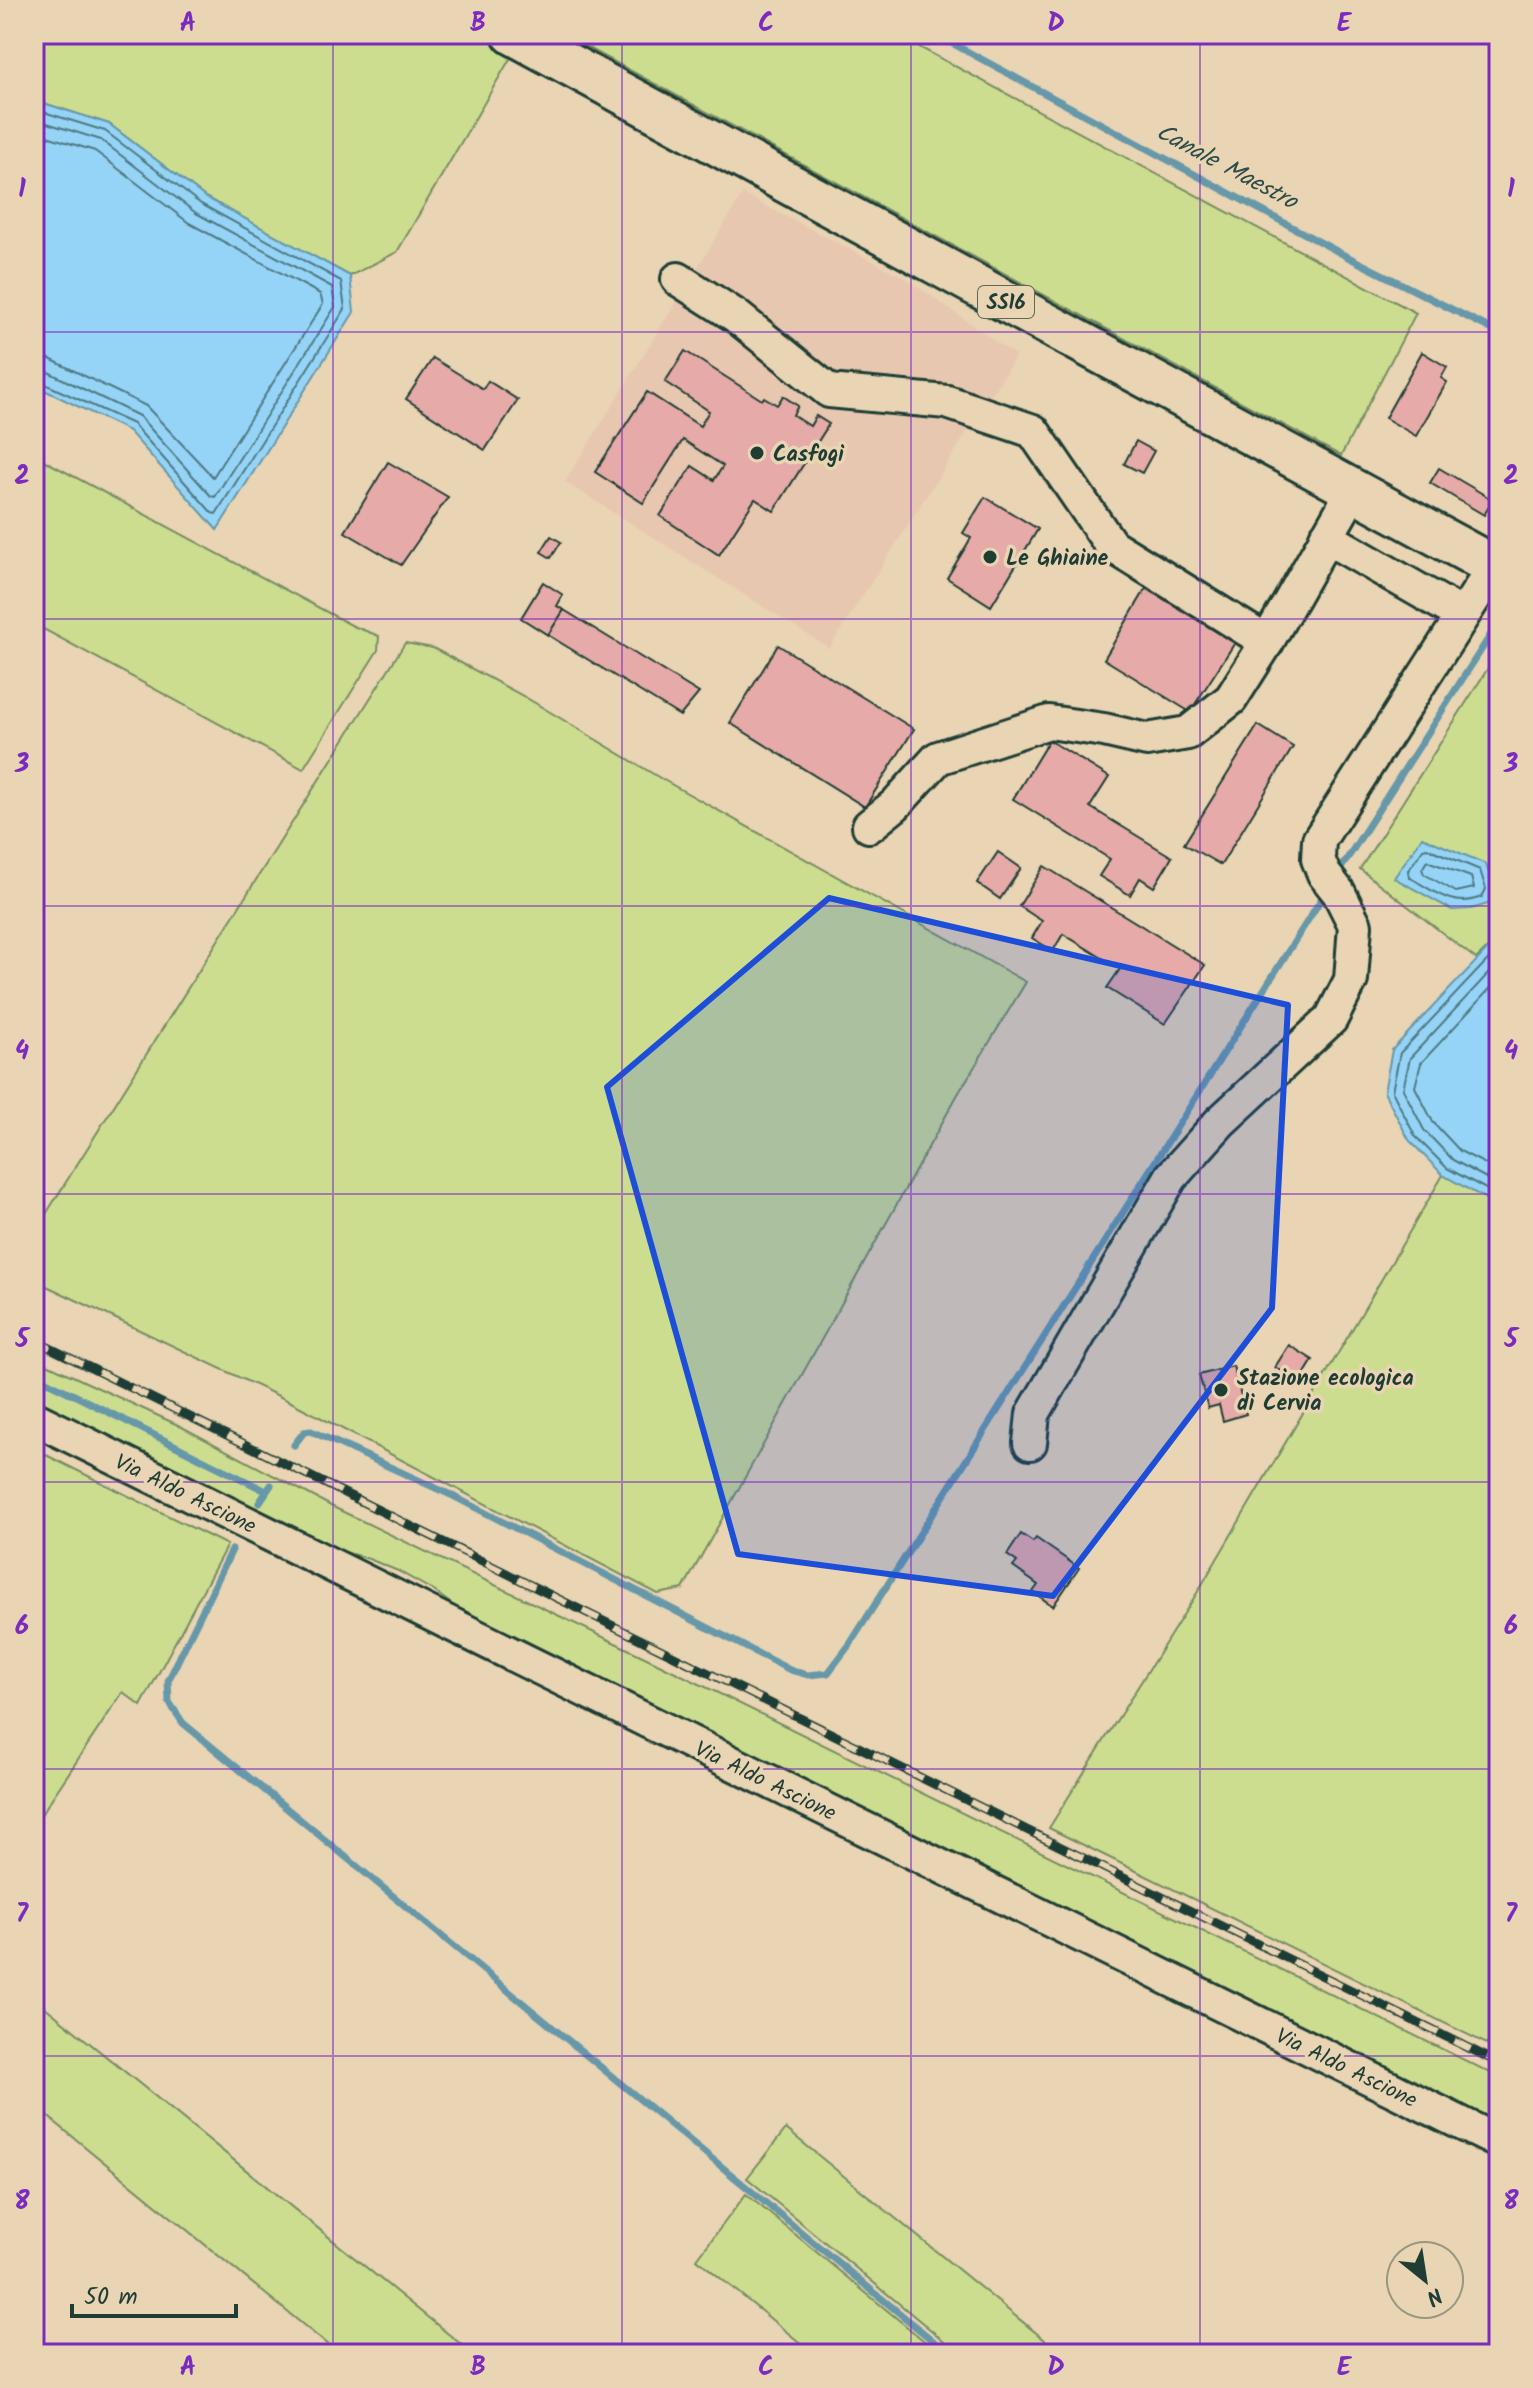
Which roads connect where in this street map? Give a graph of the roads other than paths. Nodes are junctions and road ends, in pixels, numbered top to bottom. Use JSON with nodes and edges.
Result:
{"nodes":[{"id":1,"x":513,"y":34,"type":"edge"},
{"id":2,"x":678,"y":279,"type":"dead end"},
{"id":3,"x":1353,"y":491,"type":"junction"},
{"id":4,"x":1326,"y":537,"type":"junction"},
{"id":5,"x":1496,"y":568,"type":"edge"},
{"id":6,"x":1462,"y":615,"type":"junction"},
{"id":7,"x":1267,"y":642,"type":"junction"},
{"id":8,"x":869,"y":826,"type":"dead end"},
{"id":9,"x":34,"y":1418,"type":"edge"},
{"id":10,"x":1030,"y":1443,"type":"dead end"},
{"id":11,"x":1499,"y":2142,"type":"edge"}],
"edges":[{"from":1,"to":3,"type":"main road","number":"SS16"},
{"from":2,"to":7,"type":"street"},
{"from":3,"to":4,"type":"street"},
{"from":3,"to":5,"type":"main road","number":"SS16"},
{"from":4,"to":6,"type":"street"},
{"from":4,"to":7,"type":"street"},
{"from":5,"to":6,"type":"street"},
{"from":6,"to":10,"type":"street"},
{"from":7,"to":8,"type":"street"},
{"from":9,"to":11,"type":"street","name":"Via Aldo Ascione"}]}
